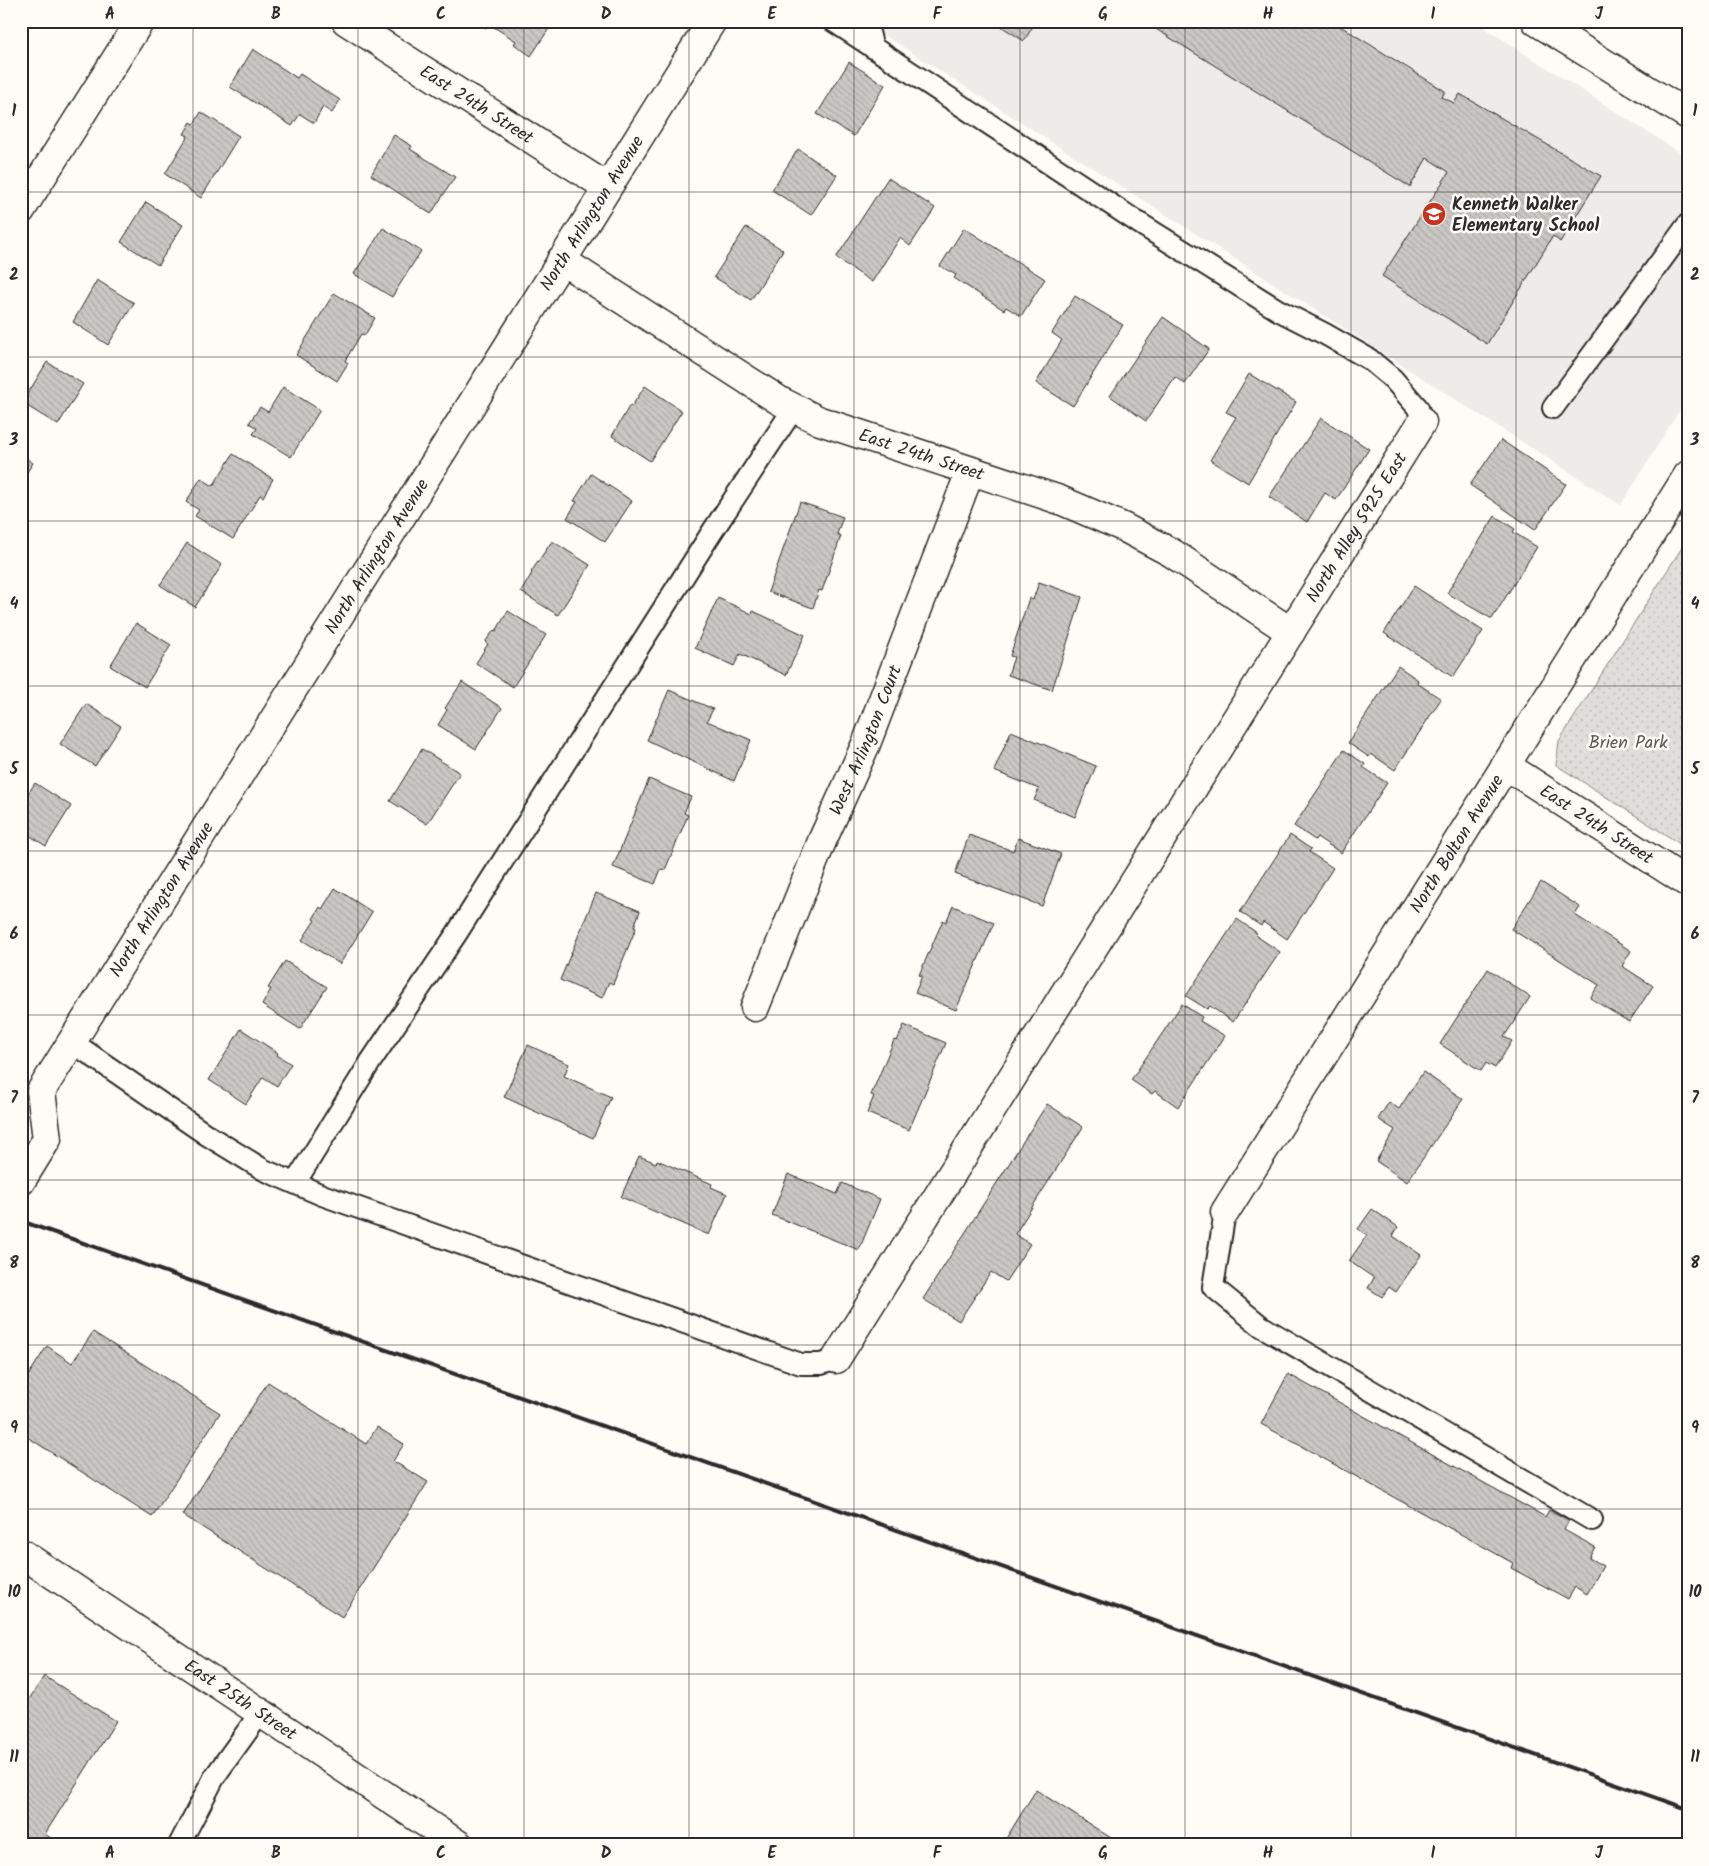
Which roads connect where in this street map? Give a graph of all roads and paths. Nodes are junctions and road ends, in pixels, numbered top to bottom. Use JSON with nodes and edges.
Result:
{"nodes":[{"id":1,"x":140,"y":21,"type":"edge"},
{"id":2,"x":346,"y":21,"type":"edge"},
{"id":3,"x":712,"y":21,"type":"edge"},
{"id":4,"x":833,"y":21,"type":"edge"},
{"id":5,"x":866,"y":21,"type":"edge"},
{"id":6,"x":1536,"y":21,"type":"edge"},
{"id":7,"x":873,"y":48,"type":"junction"},
{"id":8,"x":1688,"y":115,"type":"edge"},
{"id":9,"x":607,"y":188,"type":"junction"},
{"id":10,"x":21,"y":210,"type":"edge"},
{"id":11,"x":1688,"y":224,"type":"edge"},
{"id":12,"x":561,"y":260,"type":"junction"},
{"id":13,"x":794,"y":408,"type":"junction"},
{"id":14,"x":1553,"y":408,"type":"dead end"},
{"id":15,"x":1422,"y":422,"type":"joint"},
{"id":16,"x":970,"y":472,"type":"junction"},
{"id":17,"x":1688,"y":475,"type":"edge"},
{"id":18,"x":1291,"y":632,"type":"junction"},
{"id":19,"x":1505,"y":765,"type":"junction"},
{"id":20,"x":1688,"y":883,"type":"edge"},
{"id":21,"x":755,"y":1007,"type":"dead end"},
{"id":22,"x":72,"y":1042,"type":"junction"},
{"id":23,"x":31,"y":1094,"type":"edge"},
{"id":24,"x":21,"y":1181,"type":"edge"},
{"id":25,"x":295,"y":1183,"type":"junction"},
{"id":26,"x":1225,"y":1212,"type":"joint"},
{"id":27,"x":836,"y":1359,"type":"joint"},
{"id":28,"x":1592,"y":1520,"type":"dead end"},
{"id":29,"x":21,"y":1553,"type":"edge"},
{"id":30,"x":261,"y":1712,"type":"junction"},
{"id":31,"x":179,"y":1845,"type":"edge"},
{"id":32,"x":459,"y":1845,"type":"edge"}],
"edges":[{"from":1,"to":10,"type":"street"},
{"from":2,"to":9,"type":"street","name":"East 24th Street"},
{"from":3,"to":9,"type":"street","name":"North Arlington Avenue"},
{"from":4,"to":7,"type":"lane"},
{"from":5,"to":7,"type":"lane"},
{"from":6,"to":8,"type":"street"},
{"from":7,"to":15,"type":"lane"},
{"from":9,"to":12,"type":"street","name":"North Arlington Avenue"},
{"from":11,"to":14,"type":"lane"},
{"from":12,"to":13,"type":"street","name":"East 24th Street"},
{"from":12,"to":22,"type":"street","name":"North Arlington Avenue"},
{"from":13,"to":16,"type":"street","name":"East 24th Street"},
{"from":13,"to":25,"type":"lane"},
{"from":15,"to":18,"type":"street","name":"North Alley 5925 East"},
{"from":16,"to":18,"type":"street","name":"East 24th Street"},
{"from":16,"to":21,"type":"street","name":"West Arlington Court"},
{"from":17,"to":19,"type":"street","name":"North Bolton Avenue"},
{"from":18,"to":27,"type":"street","name":"North Alley 5925 East"},
{"from":19,"to":20,"type":"street","name":"East 24th Street"},
{"from":19,"to":26,"type":"street","name":"North Bolton Avenue"},
{"from":22,"to":23,"type":"street","name":"North Arlington Avenue"},
{"from":22,"to":25,"type":"lane"},
{"from":23,"to":24,"type":"street","name":"North Arlington Avenue"},
{"from":25,"to":27,"type":"lane"},
{"from":26,"to":28,"type":"lane"},
{"from":29,"to":30,"type":"street","name":"East 25th Street"},
{"from":30,"to":31,"type":"lane"},
{"from":30,"to":32,"type":"street","name":"East 25th Street"}]}
